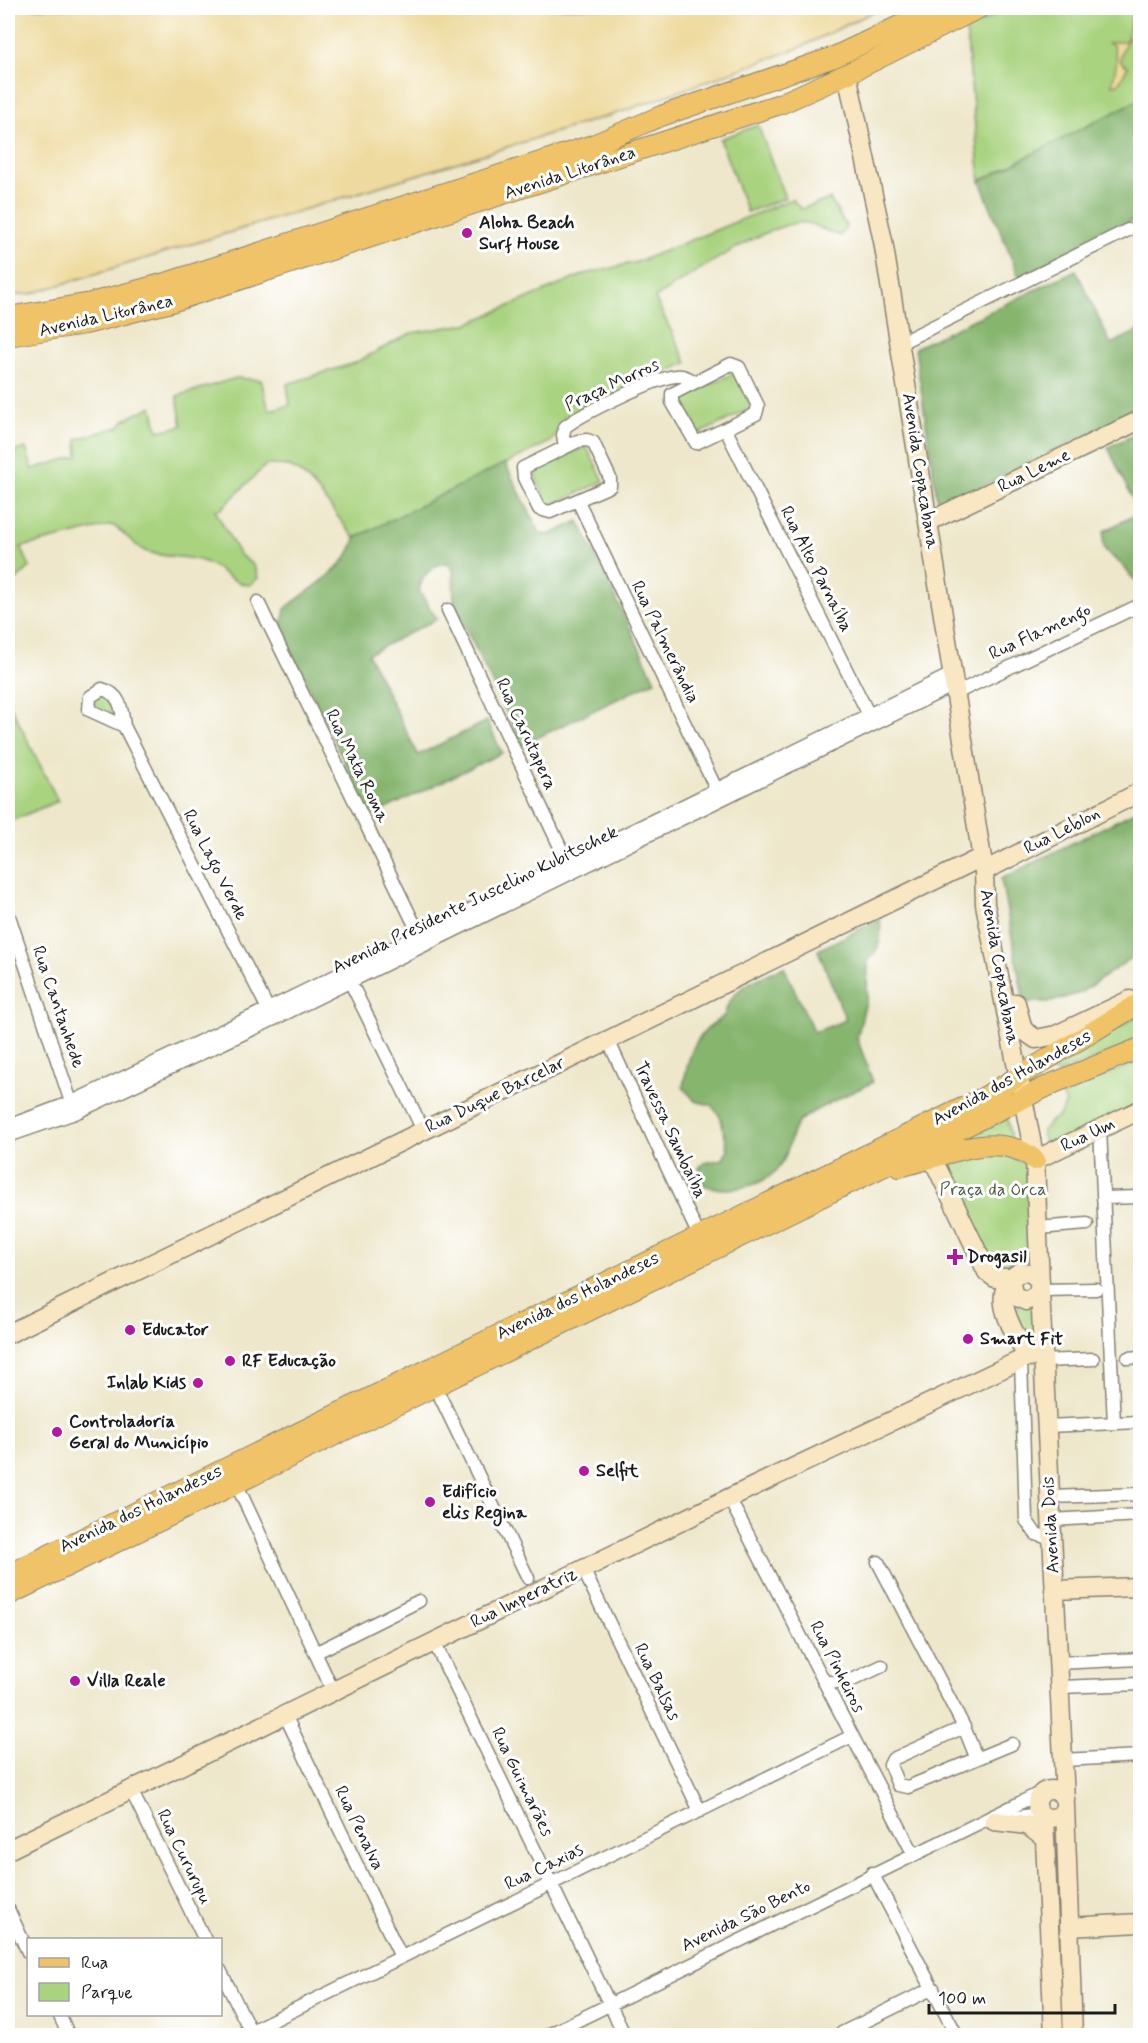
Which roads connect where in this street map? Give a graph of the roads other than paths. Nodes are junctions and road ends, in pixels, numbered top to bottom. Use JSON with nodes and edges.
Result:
{"nodes":[{"id":1,"x":937,"y":8,"type":"edge"},
{"id":2,"x":979,"y":8,"type":"edge"},
{"id":3,"x":847,"y":74,"type":"junction"},
{"id":4,"x":748,"y":87,"type":"junction"},
{"id":5,"x":695,"y":133,"type":"junction"},
{"id":6,"x":1128,"y":230,"type":"dead end"},
{"id":7,"x":8,"y":317,"type":"edge"},
{"id":8,"x":8,"y":336,"type":"edge"},
{"id":9,"x":900,"y":343,"type":"junction"},
{"id":10,"x":694,"y":381,"type":"junction"},
{"id":11,"x":1140,"y":420,"type":"edge"},
{"id":12,"x":726,"y":430,"type":"junction"},
{"id":13,"x":565,"y":447,"type":"junction"},
{"id":14,"x":578,"y":501,"type":"junction"},
{"id":15,"x":928,"y":522,"type":"junction"},
{"id":16,"x":258,"y":602,"type":"dead end"},
{"id":17,"x":1140,"y":604,"type":"edge"},
{"id":18,"x":448,"y":610,"type":"dead end"},
{"id":19,"x":954,"y":684,"type":"junction"},
{"id":20,"x":871,"y":719,"type":"junction"},
{"id":21,"x":124,"y":726,"type":"dead end"},
{"id":22,"x":1140,"y":792,"type":"edge"},
{"id":23,"x":718,"y":794,"type":"junction"},
{"id":24,"x":983,"y":864,"type":"junction"},
{"id":25,"x":570,"y":868,"type":"junction"},
{"id":26,"x":8,"y":913,"type":"edge"},
{"id":27,"x":422,"y":940,"type":"junction"},
{"id":28,"x":348,"y":977,"type":"junction"},
{"id":29,"x":1140,"y":996,"type":"edge"},
{"id":30,"x":1140,"y":1003,"type":"edge"},
{"id":31,"x":271,"y":1014,"type":"junction"},
{"id":32,"x":608,"y":1040,"type":"junction"},
{"id":33,"x":1140,"y":1048,"type":"edge"},
{"id":34,"x":1019,"y":1078,"type":"junction"},
{"id":35,"x":1054,"y":1083,"type":"junction"},
{"id":36,"x":1022,"y":1098,"type":"junction"},
{"id":37,"x":73,"y":1107,"type":"junction"},
{"id":38,"x":1140,"y":1110,"type":"edge"},
{"id":39,"x":8,"y":1126,"type":"edge"},
{"id":40,"x":1100,"y":1129,"type":"junction"},
{"id":41,"x":423,"y":1130,"type":"junction"},
{"id":42,"x":907,"y":1135,"type":"junction"},
{"id":43,"x":8,"y":1136,"type":"edge"},
{"id":44,"x":929,"y":1152,"type":"junction"},
{"id":45,"x":1035,"y":1160,"type":"junction"},
{"id":46,"x":1140,"y":1197,"type":"edge"},
{"id":47,"x":1103,"y":1198,"type":"junction"},
{"id":48,"x":1087,"y":1224,"type":"dead end"},
{"id":49,"x":1038,"y":1228,"type":"junction"},
{"id":50,"x":699,"y":1236,"type":"junction"},
{"id":51,"x":1028,"y":1278,"type":"junction"},
{"id":52,"x":1096,"y":1289,"type":"dead end"},
{"id":53,"x":8,"y":1334,"type":"edge"},
{"id":54,"x":1034,"y":1358,"type":"junction"},
{"id":55,"x":1093,"y":1359,"type":"dead end"},
{"id":56,"x":435,"y":1386,"type":"junction"},
{"id":57,"x":1140,"y":1422,"type":"edge"},
{"id":58,"x":1114,"y":1423,"type":"junction"},
{"id":59,"x":1046,"y":1426,"type":"junction"},
{"id":60,"x":236,"y":1483,"type":"junction"},
{"id":61,"x":1140,"y":1494,"type":"edge"},
{"id":62,"x":1050,"y":1497,"type":"junction"},
{"id":63,"x":729,"y":1498,"type":"junction"},
{"id":64,"x":1140,"y":1515,"type":"edge"},
{"id":65,"x":1051,"y":1520,"type":"junction"},
{"id":66,"x":1052,"y":1539,"type":"junction"},
{"id":67,"x":878,"y":1562,"type":"dead end"},
{"id":68,"x":583,"y":1569,"type":"junction"},
{"id":69,"x":8,"y":1575,"type":"edge"},
{"id":70,"x":528,"y":1578,"type":"dead end"},
{"id":71,"x":1140,"y":1587,"type":"edge"},
{"id":72,"x":1054,"y":1590,"type":"junction"},
{"id":73,"x":8,"y":1595,"type":"edge"},
{"id":74,"x":418,"y":1601,"type":"dead end"},
{"id":75,"x":434,"y":1642,"type":"junction"},
{"id":76,"x":315,"y":1653,"type":"junction"},
{"id":77,"x":1140,"y":1659,"type":"edge"},
{"id":78,"x":1058,"y":1663,"type":"junction"},
{"id":79,"x":882,"y":1666,"type":"dead end"},
{"id":80,"x":825,"y":1682,"type":"junction"},
{"id":81,"x":1140,"y":1684,"type":"edge"},
{"id":82,"x":1059,"y":1687,"type":"junction"},
{"id":83,"x":333,"y":1691,"type":"junction"},
{"id":84,"x":285,"y":1714,"type":"junction"},
{"id":85,"x":963,"y":1727,"type":"junction"},
{"id":86,"x":852,"y":1736,"type":"junction"},
{"id":87,"x":1012,"y":1744,"type":"dead end"},
{"id":88,"x":1140,"y":1756,"type":"edge"},
{"id":89,"x":976,"y":1757,"type":"junction"},
{"id":90,"x":1062,"y":1760,"type":"junction"},
{"id":91,"x":894,"y":1777,"type":"junction"},
{"id":92,"x":878,"y":1785,"type":"junction"},
{"id":93,"x":131,"y":1790,"type":"junction"},
{"id":94,"x":1044,"y":1791,"type":"junction"},
{"id":95,"x":1065,"y":1803,"type":"junction"},
{"id":96,"x":700,"y":1811,"type":"junction"},
{"id":97,"x":1042,"y":1815,"type":"junction"},
{"id":98,"x":994,"y":1821,"type":"junction"},
{"id":99,"x":964,"y":1829,"type":"junction"},
{"id":100,"x":1044,"y":1838,"type":"junction"},
{"id":101,"x":8,"y":1850,"type":"edge"},
{"id":102,"x":913,"y":1853,"type":"junction"},
{"id":103,"x":872,"y":1873,"type":"junction"},
{"id":104,"x":551,"y":1884,"type":"junction"},
{"id":105,"x":8,"y":1909,"type":"edge"},
{"id":106,"x":1140,"y":1923,"type":"edge"},
{"id":107,"x":1069,"y":1927,"type":"junction"},
{"id":108,"x":205,"y":1938,"type":"edge"},
{"id":109,"x":27,"y":1950,"type":"edge"},
{"id":110,"x":401,"y":1957,"type":"junction"},
{"id":111,"x":222,"y":1974,"type":"edge"},
{"id":112,"x":933,"y":1988,"type":"junction"},
{"id":113,"x":609,"y":2003,"type":"junction"},
{"id":114,"x":60,"y":2016,"type":"edge"},
{"id":115,"x":252,"y":2033,"type":"edge"},
{"id":116,"x":69,"y":2036,"type":"edge"},
{"id":117,"x":546,"y":2036,"type":"edge"},
{"id":118,"x":625,"y":2036,"type":"edge"},
{"id":119,"x":836,"y":2036,"type":"edge"},
{"id":120,"x":957,"y":2036,"type":"edge"},
{"id":121,"x":1054,"y":2036,"type":"edge"},
{"id":122,"x":1073,"y":2036,"type":"edge"}],
"edges":[{"from":1,"to":4,"type":"main road","name":"Avenida Litorânea"},
{"from":2,"to":3,"type":"main road","name":"Avenida Litorânea"},
{"from":3,"to":5,"type":"main road","name":"Avenida Litorânea"},
{"from":3,"to":9,"type":"main road","name":"Avenida Copacabana"},
{"from":4,"to":5,"type":"main road"},
{"from":4,"to":7,"type":"main road","name":"Avenida Litorânea"},
{"from":5,"to":8,"type":"main road","name":"Avenida Litorânea"},
{"from":6,"to":9,"type":"street"},
{"from":9,"to":15,"type":"main road","name":"Avenida Copacabana"},
{"from":10,"to":12,"type":"street"},
{"from":10,"to":12,"type":"street"},
{"from":10,"to":13,"type":"street","name":"Praça Morros"},
{"from":11,"to":15,"type":"main road","name":"Rua Leme"},
{"from":12,"to":20,"type":"street","name":"Rua Alto Parnaíba"},
{"from":13,"to":14,"type":"street"},
{"from":13,"to":14,"type":"street"},
{"from":14,"to":23,"type":"street","name":"Rua Palmerândia"},
{"from":15,"to":19,"type":"main road","name":"Avenida Copacabana"},
{"from":16,"to":27,"type":"street","name":"Rua Mata Roma"},
{"from":17,"to":19,"type":"street","name":"Rua Flamengo"},
{"from":18,"to":25,"type":"street","name":"Rua Carutapera"},
{"from":19,"to":20,"type":"street","name":"Avenida Presidente Juscelino Kubitschek"},
{"from":19,"to":24,"type":"main road","name":"Avenida Copacabana"},
{"from":20,"to":23,"type":"street","name":"Avenida Presidente Juscelino Kubitschek"},
{"from":21,"to":31,"type":"street","name":"Rua Lago Verde"},
{"from":22,"to":24,"type":"main road","name":"Rua Leblon"},
{"from":23,"to":25,"type":"street","name":"Avenida Presidente Juscelino Kubitschek"},
{"from":24,"to":29,"type":"main road","name":"Avenida Copacabana"},
{"from":24,"to":32,"type":"main road","name":"Rua Duque Barcelar"},
{"from":24,"to":34,"type":"main road","name":"Avenida Copacabana"},
{"from":25,"to":27,"type":"street","name":"Avenida Presidente Juscelino Kubitschek"},
{"from":26,"to":37,"type":"street","name":"Rua Cantanhede"},
{"from":27,"to":28,"type":"street","name":"Avenida Presidente Juscelino Kubitschek"},
{"from":28,"to":31,"type":"street","name":"Avenida Presidente Juscelino Kubitschek"},
{"from":28,"to":41,"type":"street"},
{"from":30,"to":34,"type":"main road","name":"Avenida dos Holandeses"},
{"from":31,"to":37,"type":"street","name":"Avenida Presidente Juscelino Kubitschek"},
{"from":32,"to":41,"type":"main road","name":"Rua Duque Barcelar"},
{"from":32,"to":50,"type":"street","name":"Travessa Sambaíba"},
{"from":33,"to":35,"type":"main road","name":"Avenida dos Holandeses"},
{"from":34,"to":35,"type":"main road"},
{"from":34,"to":36,"type":"main road","name":"Avenida Copacabana"},
{"from":34,"to":42,"type":"main road","name":"Avenida dos Holandeses"},
{"from":35,"to":36,"type":"main road","name":"Avenida dos Holandeses"},
{"from":36,"to":44,"type":"main road","name":"Avenida dos Holandeses"},
{"from":36,"to":45,"type":"main road","name":"Avenida Dois"},
{"from":37,"to":39,"type":"street","name":"Avenida Presidente Juscelino Kubitschek"},
{"from":37,"to":43,"type":"street","name":"Avenida Presidente Juscelino Kubitschek"},
{"from":38,"to":40,"type":"main road","name":"Rua Um"},
{"from":40,"to":45,"type":"main road","name":"Rua Um"},
{"from":40,"to":47,"type":"street"},
{"from":41,"to":53,"type":"main road","name":"Rua Duque Barcelar"},
{"from":42,"to":44,"type":"main road"},
{"from":42,"to":50,"type":"main road","name":"Avenida dos Holandeses"},
{"from":44,"to":45,"type":"main road"},
{"from":44,"to":51,"type":"main road"},
{"from":44,"to":56,"type":"main road","name":"Avenida dos Holandeses"},
{"from":45,"to":49,"type":"main road","name":"Avenida Dois"},
{"from":46,"to":47,"type":"street"},
{"from":47,"to":58,"type":"street"},
{"from":48,"to":49,"type":"street"},
{"from":49,"to":51,"type":"main road","name":"Avenida Dois"},
{"from":50,"to":69,"type":"main road","name":"Avenida dos Holandeses"},
{"from":51,"to":52,"type":"street"},
{"from":51,"to":54,"type":"main road","name":"Avenida Dois"},
{"from":51,"to":54,"type":"main road"},
{"from":54,"to":55,"type":"street"},
{"from":54,"to":59,"type":"main road","name":"Avenida Dois"},
{"from":54,"to":63,"type":"main road","name":"Rua Imperatriz"},
{"from":54,"to":66,"type":"street"},
{"from":56,"to":60,"type":"main road","name":"Avenida dos Holandeses"},
{"from":56,"to":70,"type":"street"},
{"from":57,"to":58,"type":"street"},
{"from":58,"to":59,"type":"street"},
{"from":59,"to":62,"type":"main road","name":"Avenida Dois"},
{"from":60,"to":73,"type":"main road","name":"Avenida dos Holandeses"},
{"from":60,"to":76,"type":"street"},
{"from":61,"to":62,"type":"street"},
{"from":62,"to":65,"type":"main road","name":"Avenida Dois"},
{"from":63,"to":68,"type":"main road","name":"Rua Imperatriz"},
{"from":63,"to":80,"type":"street","name":"Rua Pinheiros"},
{"from":64,"to":65,"type":"street"},
{"from":65,"to":66,"type":"main road","name":"Avenida Dois"},
{"from":66,"to":72,"type":"main road","name":"Avenida Dois"},
{"from":67,"to":85,"type":"street"},
{"from":68,"to":75,"type":"main road","name":"Rua Imperatriz"},
{"from":68,"to":96,"type":"street","name":"Rua Balsas"},
{"from":71,"to":72,"type":"main road"},
{"from":72,"to":78,"type":"main road","name":"Avenida Dois"},
{"from":74,"to":76,"type":"street"},
{"from":75,"to":83,"type":"main road","name":"Rua Imperatriz"},
{"from":75,"to":104,"type":"street","name":"Rua Guimarães"},
{"from":76,"to":83,"type":"street"},
{"from":77,"to":78,"type":"street"},
{"from":78,"to":82,"type":"main road","name":"Avenida Dois"},
{"from":79,"to":80,"type":"street"},
{"from":80,"to":86,"type":"street","name":"Rua Pinheiros"},
{"from":81,"to":82,"type":"street"},
{"from":82,"to":90,"type":"main road","name":"Avenida Dois"},
{"from":83,"to":84,"type":"main road","name":"Rua Imperatriz"},
{"from":84,"to":93,"type":"main road","name":"Rua Imperatriz"},
{"from":84,"to":110,"type":"street","name":"Rua Penalva"},
{"from":85,"to":89,"type":"street"},
{"from":85,"to":91,"type":"street"},
{"from":86,"to":92,"type":"street","name":"Rua Pinheiros"},
{"from":86,"to":96,"type":"street","name":"Rua Caxias"},
{"from":87,"to":89,"type":"street"},
{"from":88,"to":90,"type":"street"},
{"from":89,"to":91,"type":"street"},
{"from":90,"to":94,"type":"main road","name":"Avenida Dois"},
{"from":90,"to":95,"type":"main road","name":"Avenida Dois"},
{"from":91,"to":92,"type":"street"},
{"from":92,"to":102,"type":"street","name":"Rua Pinheiros"},
{"from":93,"to":101,"type":"main road","name":"Rua Imperatriz"},
{"from":93,"to":108,"type":"street","name":"Rua Cururupu"},
{"from":94,"to":95,"type":"main road"},
{"from":94,"to":97,"type":"main road"},
{"from":94,"to":99,"type":"street","name":"Avenida São Bento"},
{"from":95,"to":97,"type":"main road"},
{"from":95,"to":107,"type":"main road","name":"Avenida Dois"},
{"from":96,"to":104,"type":"street","name":"Rua Caxias"},
{"from":97,"to":98,"type":"street","name":"Avenida São Bento"},
{"from":97,"to":100,"type":"main road"},
{"from":98,"to":99,"type":"street","name":"Avenida São Bento"},
{"from":98,"to":100,"type":"main road"},
{"from":99,"to":102,"type":"street","name":"Avenida São Bento"},
{"from":100,"to":121,"type":"main road"},
{"from":102,"to":103,"type":"street","name":"Avenida São Bento"},
{"from":103,"to":112,"type":"street"},
{"from":103,"to":113,"type":"street","name":"Avenida São Bento"},
{"from":104,"to":110,"type":"street","name":"Rua Caxias"},
{"from":104,"to":113,"type":"street","name":"Rua Guimarães"},
{"from":105,"to":109,"type":"street"},
{"from":106,"to":107,"type":"main road"},
{"from":107,"to":122,"type":"main road","name":"Avenida Dois"},
{"from":110,"to":115,"type":"street","name":"Rua Caxias"},
{"from":111,"to":115,"type":"street"},
{"from":112,"to":119,"type":"street"},
{"from":112,"to":120,"type":"street"},
{"from":113,"to":117,"type":"street","name":"Avenida São Bento"},
{"from":113,"to":118,"type":"street","name":"Rua Guimarães"},
{"from":114,"to":116,"type":"street"}]}
